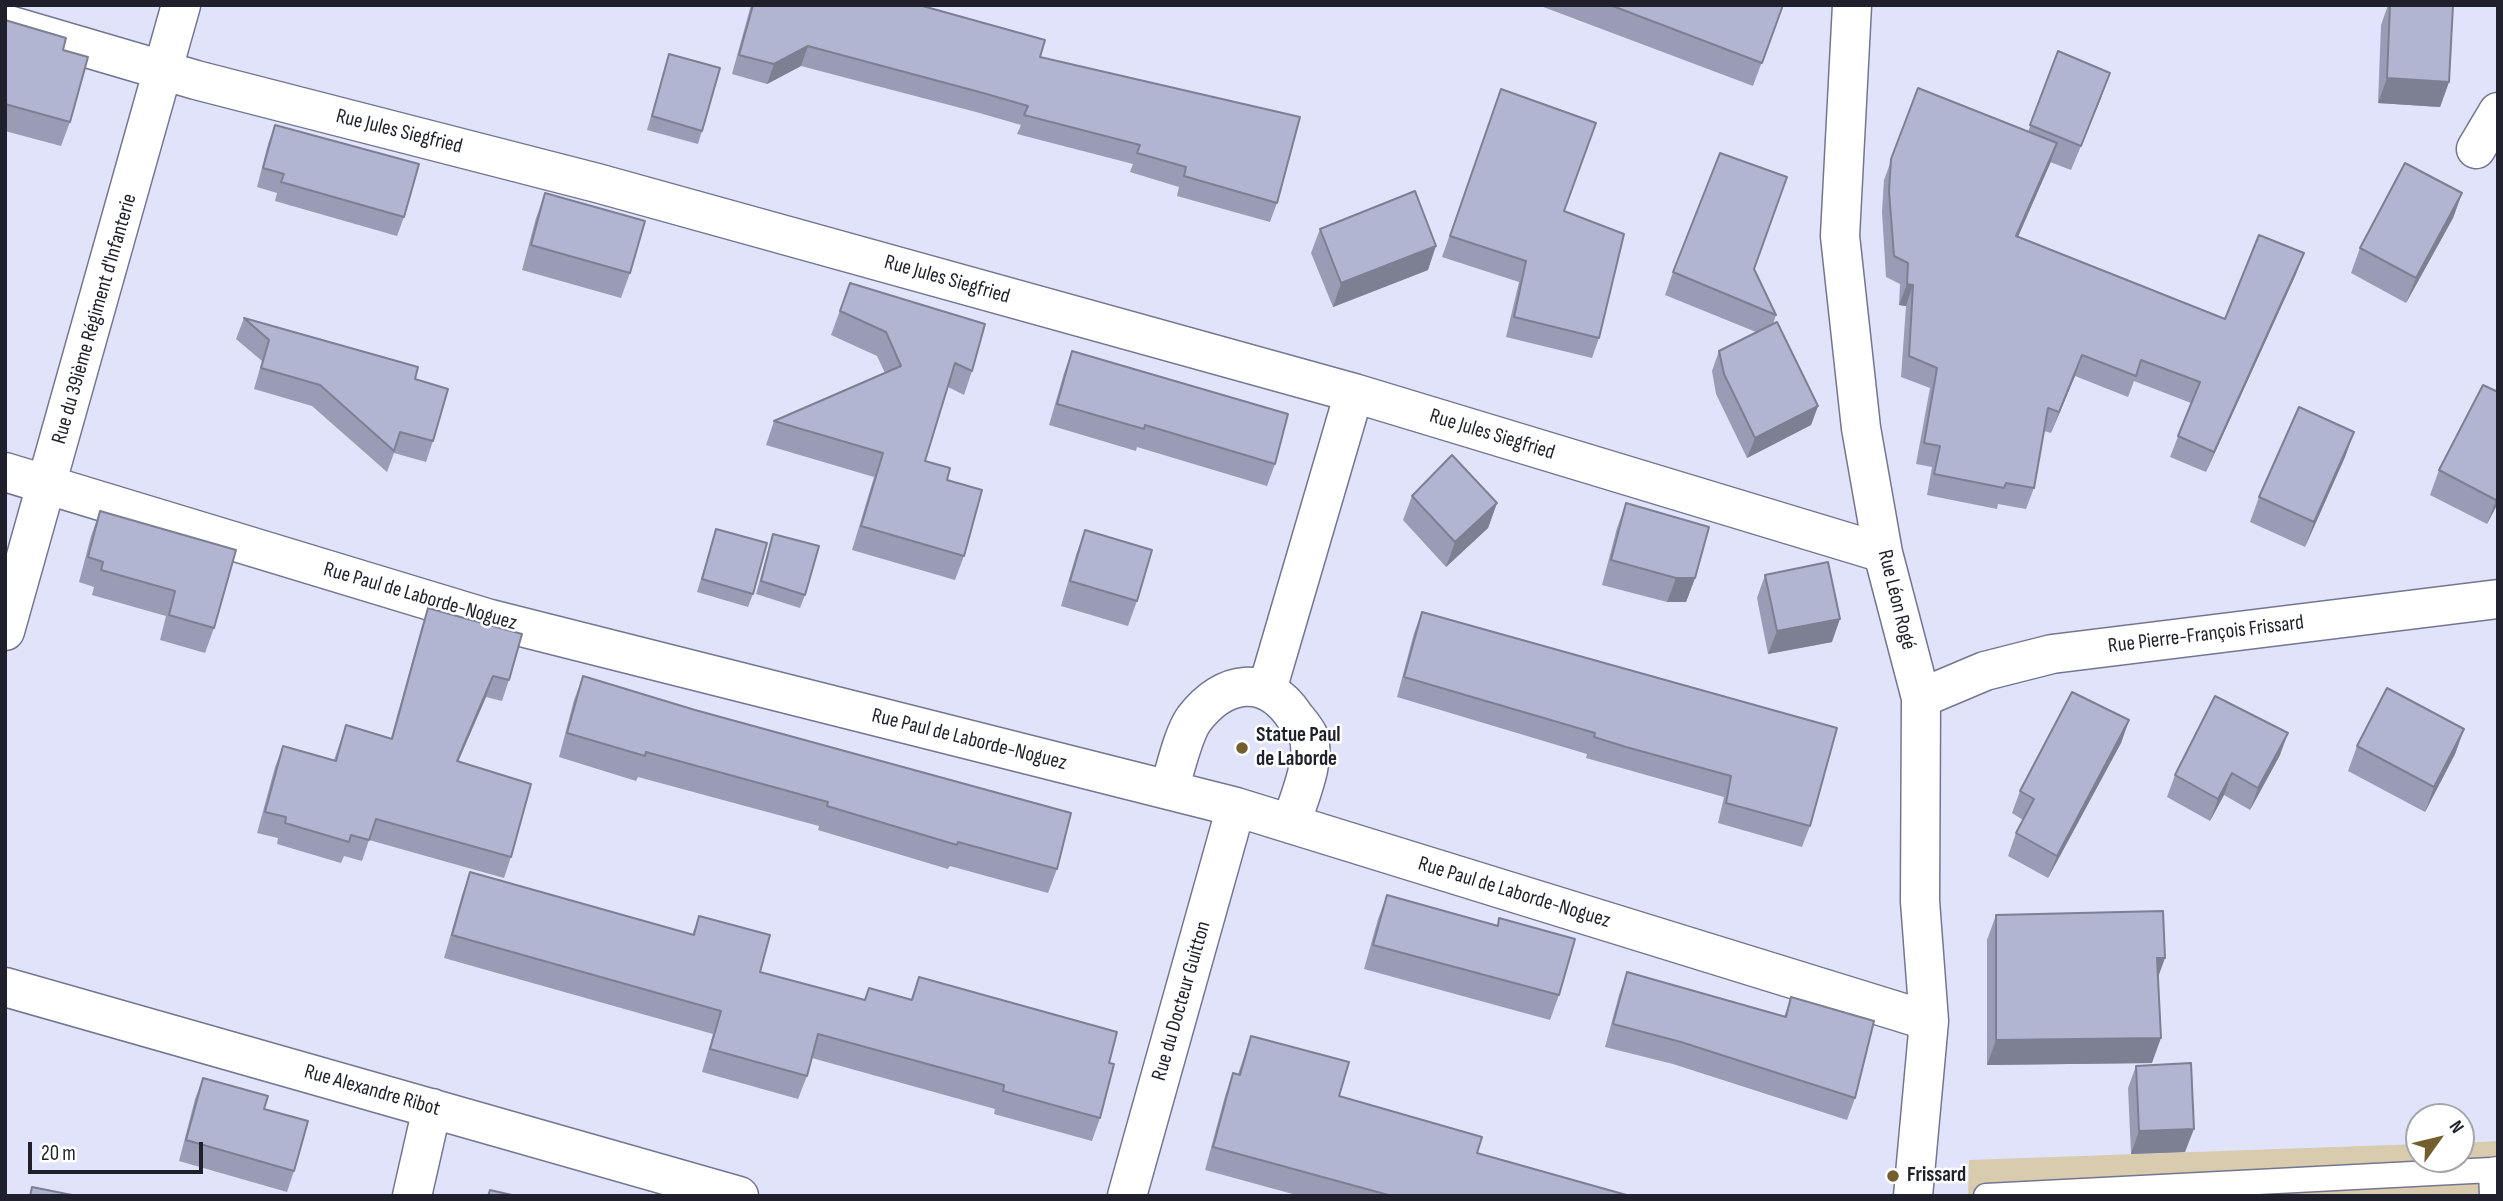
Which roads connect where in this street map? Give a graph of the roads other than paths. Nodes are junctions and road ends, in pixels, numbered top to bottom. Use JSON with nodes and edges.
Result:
{"nodes":[{"id":1,"x":181,"y":5,"type":"edge"},
{"id":2,"x":1852,"y":5,"type":"edge"},
{"id":3,"x":5,"y":24,"type":"edge"},
{"id":4,"x":164,"y":69,"type":"junction"},
{"id":5,"x":2498,"y":112,"type":"edge"},
{"id":6,"x":2476,"y":149,"type":"dead end"},
{"id":7,"x":1354,"y":393,"type":"junction"},
{"id":8,"x":5,"y":472,"type":"edge"},
{"id":9,"x":49,"y":483,"type":"junction"},
{"id":10,"x":1883,"y":553,"type":"junction"},
{"id":11,"x":2498,"y":599,"type":"edge"},
{"id":12,"x":5,"y":631,"type":"edge"},
{"id":13,"x":1267,"y":690,"type":"junction"},
{"id":14,"x":1921,"y":698,"type":"junction"},
{"id":15,"x":1168,"y":790,"type":"junction"},
{"id":16,"x":1236,"y":807,"type":"junction"},
{"id":17,"x":1291,"y":824,"type":"junction"},
{"id":18,"x":5,"y":987,"type":"edge"},
{"id":19,"x":1929,"y":1021,"type":"junction"},
{"id":20,"x":432,"y":1108,"type":"junction"},
{"id":21,"x":2494,"y":1169,"type":"edge"},
{"id":22,"x":412,"y":1196,"type":"edge"},
{"id":23,"x":738,"y":1196,"type":"edge"},
{"id":24,"x":1128,"y":1196,"type":"edge"},
{"id":25,"x":1913,"y":1196,"type":"edge"},
{"id":26,"x":1986,"y":1196,"type":"edge"},
{"id":27,"x":2492,"y":1196,"type":"edge"}],
"edges":[{"from":1,"to":4,"type":"street","name":"Rue du 39ième Régiment d'Infanterie"},
{"from":2,"to":10,"type":"street","name":"Rue Léon Rogé"},
{"from":3,"to":4,"type":"street","name":"Rue Jules Siegfried"},
{"from":4,"to":7,"type":"street","name":"Rue Jules Siegfried"},
{"from":4,"to":9,"type":"street","name":"Rue du 39ième Régiment d'Infanterie"},
{"from":5,"to":6,"type":"street"},
{"from":7,"to":10,"type":"street","name":"Rue Jules Siegfried"},
{"from":7,"to":13,"type":"street"},
{"from":8,"to":9,"type":"street","name":"Rue Paul de Laborde-Noguez"},
{"from":9,"to":12,"type":"street","name":"Rue du 39ième Régiment d'Infanterie"},
{"from":9,"to":15,"type":"street","name":"Rue Paul de Laborde-Noguez"},
{"from":10,"to":14,"type":"street","name":"Rue Léon Rogé"},
{"from":11,"to":14,"type":"street","name":"Rue Pierre-François Frissard"},
{"from":13,"to":15,"type":"street"},
{"from":13,"to":17,"type":"street"},
{"from":14,"to":19,"type":"street","name":"Rue Léon Rogé"},
{"from":15,"to":16,"type":"street","name":"Rue Paul de Laborde-Noguez"},
{"from":16,"to":17,"type":"street","name":"Rue Paul de Laborde-Noguez"},
{"from":16,"to":24,"type":"street","name":"Rue du Docteur Guitton"},
{"from":17,"to":19,"type":"street","name":"Rue Paul de Laborde-Noguez"},
{"from":18,"to":20,"type":"street","name":"Rue Alexandre Ribot"},
{"from":19,"to":25,"type":"street","name":"Rue Léon Rogé"},
{"from":20,"to":22,"type":"street"},
{"from":20,"to":23,"type":"street","name":"Rue Alexandre Ribot"},
{"from":21,"to":26,"type":"lane"},
{"from":21,"to":27,"type":"lane"}]}
